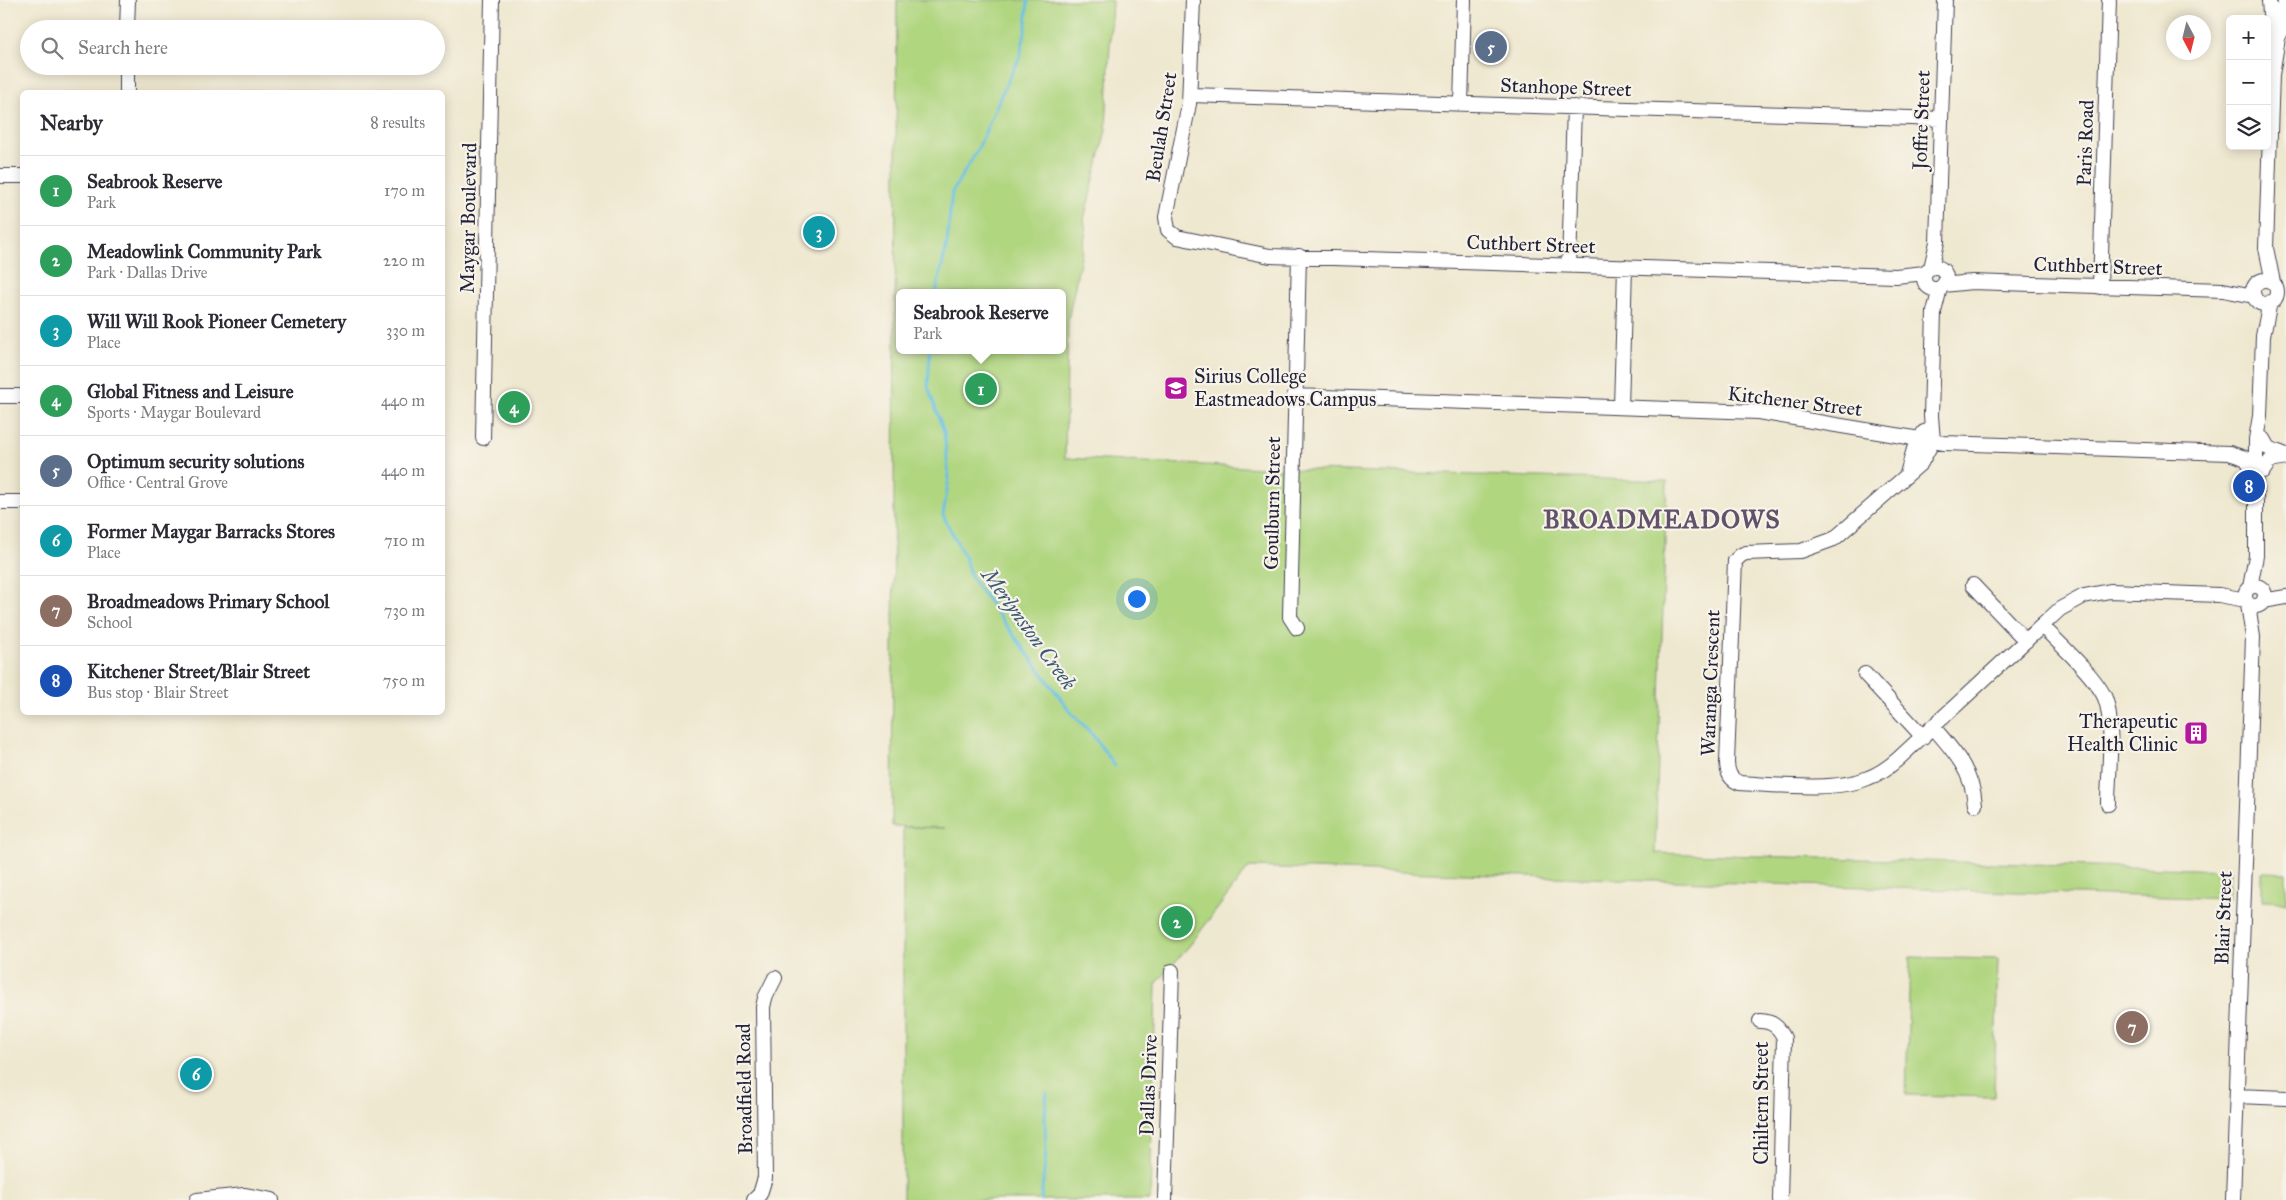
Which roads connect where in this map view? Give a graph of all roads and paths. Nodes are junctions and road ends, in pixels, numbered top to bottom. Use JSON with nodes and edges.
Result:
{"nodes":[{"id":1,"x":128,"y":0,"type":"edge"},
{"id":2,"x":1193,"y":0,"type":"edge"},
{"id":3,"x":1464,"y":0,"type":"edge"},
{"id":4,"x":1945,"y":0,"type":"edge"},
{"id":5,"x":2109,"y":0,"type":"edge"},
{"id":6,"x":2269,"y":0,"type":"edge"},
{"id":7,"x":2286,"y":2,"type":"edge"},
{"id":8,"x":491,"y":5,"type":"edge"},
{"id":9,"x":2270,"y":15,"type":"edge"},
{"id":10,"x":127,"y":20,"type":"edge"},
{"id":11,"x":2286,"y":22,"type":"edge"},
{"id":12,"x":2271,"y":29,"type":"edge"},
{"id":13,"x":2270,"y":60,"type":"edge"},
{"id":14,"x":127,"y":75,"type":"edge"},
{"id":15,"x":2272,"y":75,"type":"junction"},
{"id":16,"x":127,"y":90,"type":"edge"},
{"id":17,"x":1190,"y":95,"type":"junction"},
{"id":18,"x":1461,"y":104,"type":"junction"},
{"id":19,"x":1574,"y":107,"type":"junction"},
{"id":20,"x":1941,"y":119,"type":"junction"},
{"id":21,"x":0,"y":176,"type":"edge"},
{"id":22,"x":20,"y":176,"type":"edge"},
{"id":23,"x":1168,"y":230,"type":"joint"},
{"id":24,"x":1299,"y":256,"type":"junction"},
{"id":25,"x":1569,"y":266,"type":"junction"},
{"id":26,"x":1625,"y":267,"type":"junction"},
{"id":27,"x":1935,"y":279,"type":"junction"},
{"id":28,"x":2100,"y":286,"type":"junction"},
{"id":29,"x":2269,"y":291,"type":"edge"},
{"id":30,"x":0,"y":396,"type":"edge"},
{"id":31,"x":20,"y":396,"type":"edge"},
{"id":32,"x":1294,"y":396,"type":"junction"},
{"id":33,"x":1620,"y":407,"type":"junction"},
{"id":34,"x":483,"y":438,"type":"dead end"},
{"id":35,"x":2260,"y":439,"type":"junction"},
{"id":36,"x":1927,"y":440,"type":"junction"},
{"id":37,"x":2229,"y":453,"type":"junction"},
{"id":38,"x":2286,"y":456,"type":"edge"},
{"id":39,"x":2259,"y":471,"type":"junction"},
{"id":40,"x":0,"y":502,"type":"edge"},
{"id":41,"x":20,"y":502,"type":"edge"},
{"id":42,"x":1973,"y":585,"type":"dead end"},
{"id":43,"x":2255,"y":596,"type":"junction"},
{"id":44,"x":2286,"y":597,"type":"edge"},
{"id":45,"x":2042,"y":626,"type":"junction"},
{"id":46,"x":1297,"y":628,"type":"dead end"},
{"id":47,"x":2026,"y":641,"type":"junction"},
{"id":48,"x":1865,"y":674,"type":"dead end"},
{"id":49,"x":1933,"y":726,"type":"junction"},
{"id":50,"x":1923,"y":736,"type":"junction"},
{"id":51,"x":2108,"y":804,"type":"dead end"},
{"id":52,"x":1975,"y":805,"type":"dead end"},
{"id":53,"x":1172,"y":971,"type":"dead end"},
{"id":54,"x":775,"y":978,"type":"dead end"},
{"id":55,"x":1760,"y":1021,"type":"dead end"},
{"id":56,"x":2237,"y":1096,"type":"junction"},
{"id":57,"x":2286,"y":1098,"type":"edge"},
{"id":58,"x":197,"y":1200,"type":"edge"},
{"id":59,"x":272,"y":1200,"type":"edge"},
{"id":60,"x":754,"y":1200,"type":"edge"},
{"id":61,"x":1165,"y":1200,"type":"edge"},
{"id":62,"x":1780,"y":1200,"type":"edge"},
{"id":63,"x":2233,"y":1200,"type":"edge"}],
"edges":[{"from":1,"to":10,"type":"street"},
{"from":2,"to":17,"type":"street","name":"Beulah Street"},
{"from":3,"to":18,"type":"street"},
{"from":4,"to":20,"type":"street","name":"Joffre Street"},
{"from":5,"to":28,"type":"street","name":"Paris Road"},
{"from":6,"to":9,"type":"street","name":"Blair Street"},
{"from":7,"to":12,"type":"street","name":"Blair Street"},
{"from":8,"to":34,"type":"street","name":"Maygar Boulevard"},
{"from":11,"to":15,"type":"street","name":"Blair Street"},
{"from":13,"to":15,"type":"street","name":"Blair Street"},
{"from":14,"to":16,"type":"street"},
{"from":15,"to":29,"type":"street","name":"Blair Street"},
{"from":17,"to":18,"type":"street","name":"Stanhope Street"},
{"from":17,"to":23,"type":"street","name":"Beulah Street"},
{"from":18,"to":19,"type":"street","name":"Stanhope Street"},
{"from":19,"to":20,"type":"street","name":"Stanhope Street"},
{"from":19,"to":25,"type":"street"},
{"from":20,"to":27,"type":"street","name":"Joffre Street"},
{"from":21,"to":22,"type":"street"},
{"from":23,"to":24,"type":"street","name":"Cuthbert Street"},
{"from":24,"to":25,"type":"street","name":"Cuthbert Street"},
{"from":24,"to":32,"type":"street","name":"Goulburn Street"},
{"from":25,"to":26,"type":"street","name":"Cuthbert Street"},
{"from":26,"to":27,"type":"street","name":"Cuthbert Street"},
{"from":26,"to":33,"type":"street"},
{"from":27,"to":28,"type":"street","name":"Cuthbert Street"},
{"from":27,"to":36,"type":"street","name":"Joffre Street"},
{"from":28,"to":29,"type":"street","name":"Cuthbert Street"},
{"from":29,"to":35,"type":"street","name":"Blair Street"},
{"from":30,"to":31,"type":"street"},
{"from":32,"to":33,"type":"street","name":"Kitchener Street"},
{"from":32,"to":46,"type":"street","name":"Goulburn Street"},
{"from":33,"to":36,"type":"street","name":"Kitchener Street"},
{"from":35,"to":37,"type":"street"},
{"from":35,"to":38,"type":"street"},
{"from":35,"to":39,"type":"street","name":"Blair Street"},
{"from":36,"to":37,"type":"street","name":"Kitchener Street"},
{"from":36,"to":50,"type":"street","name":"Waranga Crescent"},
{"from":37,"to":39,"type":"street"},
{"from":38,"to":39,"type":"street"},
{"from":39,"to":43,"type":"street","name":"Blair Street"},
{"from":40,"to":41,"type":"street"},
{"from":42,"to":47,"type":"street"},
{"from":43,"to":44,"type":"street","name":"Waranga Crescent"},
{"from":43,"to":45,"type":"street","name":"Waranga Crescent"},
{"from":43,"to":56,"type":"street","name":"Blair Street"},
{"from":45,"to":47,"type":"street","name":"Waranga Crescent"},
{"from":45,"to":51,"type":"street"},
{"from":47,"to":49,"type":"street","name":"Waranga Crescent"},
{"from":48,"to":50,"type":"street"},
{"from":49,"to":50,"type":"street","name":"Waranga Crescent"},
{"from":49,"to":52,"type":"street"},
{"from":53,"to":61,"type":"street","name":"Dallas Drive"},
{"from":54,"to":60,"type":"street","name":"Broadfield Road"},
{"from":55,"to":62,"type":"street","name":"Chiltern Street"},
{"from":56,"to":57,"type":"street"},
{"from":56,"to":63,"type":"street","name":"Blair Street"},
{"from":58,"to":59,"type":"street"}]}
